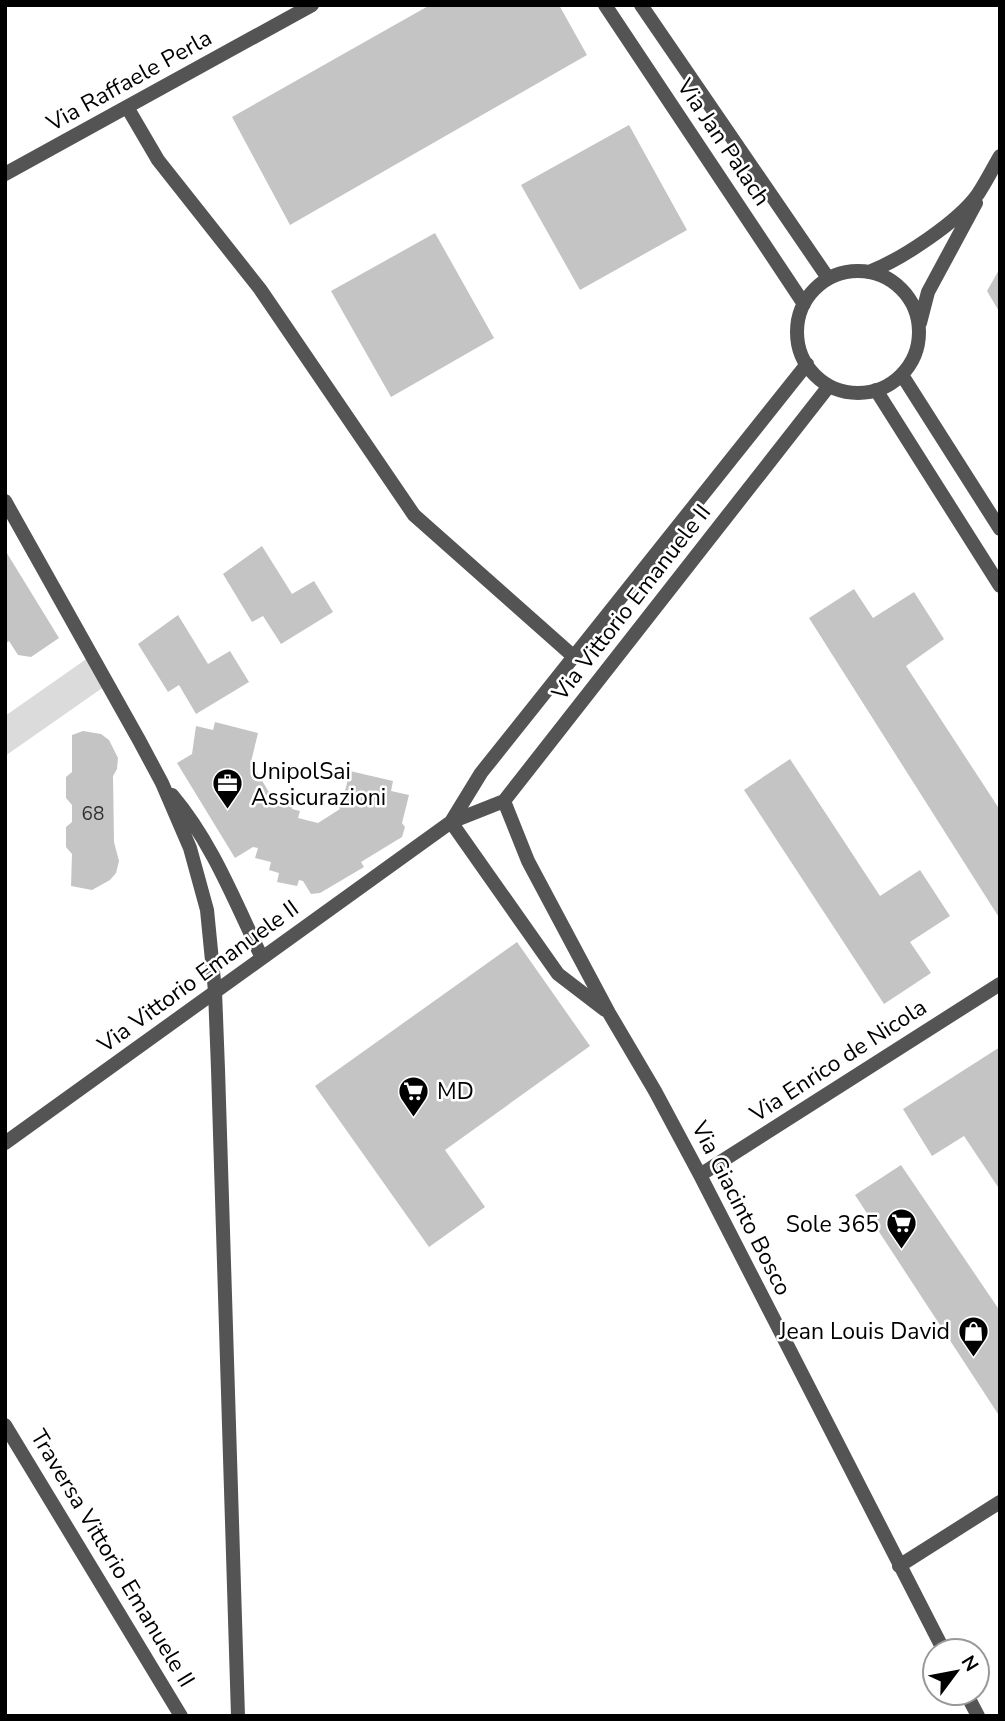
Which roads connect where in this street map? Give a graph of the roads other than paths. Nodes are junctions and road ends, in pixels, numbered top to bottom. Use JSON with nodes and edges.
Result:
{"nodes":[{"id":1,"x":312,"y":5,"type":"edge"},
{"id":2,"x":605,"y":5,"type":"edge"},
{"id":3,"x":641,"y":5,"type":"edge"},
{"id":4,"x":127,"y":107,"type":"junction"},
{"id":5,"x":1000,"y":156,"type":"edge"},
{"id":6,"x":5,"y":174,"type":"edge"},
{"id":7,"x":978,"y":194,"type":"junction"},
{"id":8,"x":869,"y":272,"type":"junction"},
{"id":9,"x":828,"y":278,"type":"junction"},
{"id":10,"x":804,"y":303,"type":"junction"},
{"id":11,"x":919,"y":325,"type":"junction"},
{"id":12,"x":807,"y":364,"type":"junction"},
{"id":13,"x":902,"y":375,"type":"junction"},
{"id":14,"x":829,"y":386,"type":"junction"},
{"id":15,"x":876,"y":390,"type":"junction"},
{"id":16,"x":6,"y":503,"type":"edge"},
{"id":17,"x":1000,"y":529,"type":"edge"},
{"id":18,"x":1000,"y":586,"type":"edge"},
{"id":19,"x":573,"y":656,"type":"junction"},
{"id":20,"x":162,"y":783,"type":"junction"},
{"id":21,"x":504,"y":801,"type":"junction"},
{"id":22,"x":451,"y":822,"type":"junction"},
{"id":23,"x":262,"y":958,"type":"junction"},
{"id":24,"x":1000,"y":984,"type":"edge"},
{"id":25,"x":215,"y":991,"type":"junction"},
{"id":26,"x":609,"y":1013,"type":"junction"},
{"id":27,"x":5,"y":1143,"type":"edge"},
{"id":28,"x":701,"y":1175,"type":"junction"},
{"id":29,"x":5,"y":1425,"type":"edge"},
{"id":30,"x":1000,"y":1502,"type":"edge"},
{"id":31,"x":899,"y":1566,"type":"junction"},
{"id":32,"x":937,"y":1637,"type":"edge"},
{"id":33,"x":181,"y":1716,"type":"edge"},
{"id":34,"x":238,"y":1716,"type":"edge"}],
"edges":[{"from":1,"to":4,"type":"street","name":"Via Raffaele Perla"},
{"from":2,"to":10,"type":"street","name":"Via Jan Palach"},
{"from":3,"to":9,"type":"street","name":"Via Jan Palach"},
{"from":4,"to":6,"type":"street","name":"Via Raffaele Perla"},
{"from":4,"to":19,"type":"street"},
{"from":5,"to":7,"type":"street"},
{"from":7,"to":8,"type":"street"},
{"from":7,"to":11,"type":"street"},
{"from":8,"to":9,"type":"street"},
{"from":8,"to":11,"type":"street"},
{"from":9,"to":10,"type":"street"},
{"from":10,"to":12,"type":"street"},
{"from":11,"to":13,"type":"street"},
{"from":12,"to":14,"type":"street"},
{"from":12,"to":19,"type":"street","name":"Via Vittorio Emanuele II"},
{"from":13,"to":15,"type":"street"},
{"from":13,"to":17,"type":"street"},
{"from":14,"to":15,"type":"street"},
{"from":14,"to":21,"type":"street","name":"Via Vittorio Emanuele II"},
{"from":15,"to":18,"type":"street"},
{"from":16,"to":20,"type":"street"},
{"from":19,"to":22,"type":"street","name":"Via Vittorio Emanuele II"},
{"from":20,"to":23,"type":"street"},
{"from":20,"to":25,"type":"street"},
{"from":21,"to":22,"type":"street","name":"Via Vittorio Emanuele II"},
{"from":21,"to":26,"type":"street","name":"Via Giacinto Bosco"},
{"from":22,"to":23,"type":"street","name":"Via Vittorio Emanuele II"},
{"from":22,"to":26,"type":"street","name":"Via Giacinto Bosco"},
{"from":23,"to":25,"type":"street","name":"Via Vittorio Emanuele II"},
{"from":24,"to":28,"type":"street","name":"Via Enrico de Nicola"},
{"from":25,"to":27,"type":"street","name":"Via Vittorio Emanuele II"},
{"from":25,"to":34,"type":"street"},
{"from":26,"to":28,"type":"street","name":"Via Giacinto Bosco"},
{"from":28,"to":31,"type":"street","name":"Via Giacinto Bosco"},
{"from":29,"to":33,"type":"street","name":"Traversa Vittorio Emanuele II"},
{"from":30,"to":31,"type":"street"},
{"from":31,"to":32,"type":"street","name":"Via Giacinto Bosco"}]}
